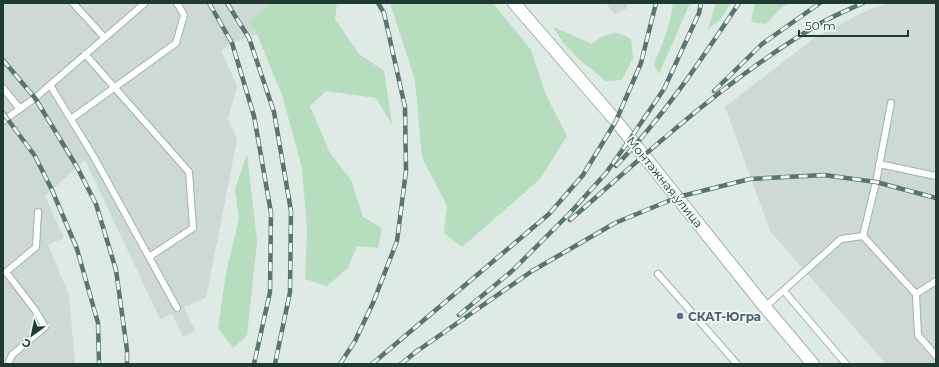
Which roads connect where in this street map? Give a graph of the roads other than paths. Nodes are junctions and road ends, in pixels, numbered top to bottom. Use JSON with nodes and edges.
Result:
{"nodes":[{"id":1,"x":73,"y":3,"type":"edge"},
{"id":2,"x":145,"y":3,"type":"edge"},
{"id":3,"x":177,"y":3,"type":"edge"},
{"id":4,"x":514,"y":3,"type":"edge"},
{"id":5,"x":104,"y":37,"type":"junction"},
{"id":6,"x":85,"y":54,"type":"junction"},
{"id":7,"x":50,"y":85,"type":"junction"},
{"id":8,"x":3,"y":88,"type":"edge"},
{"id":9,"x":115,"y":88,"type":"junction"},
{"id":10,"x":891,"y":103,"type":"dead end"},
{"id":11,"x":20,"y":109,"type":"junction"},
{"id":12,"x":71,"y":119,"type":"junction"},
{"id":13,"x":3,"y":121,"type":"edge"},
{"id":14,"x":879,"y":164,"type":"junction"},
{"id":15,"x":936,"y":176,"type":"edge"},
{"id":16,"x":38,"y":212,"type":"dead end"},
{"id":17,"x":863,"y":236,"type":"junction"},
{"id":18,"x":149,"y":257,"type":"junction"},
{"id":19,"x":658,"y":274,"type":"dead end"},
{"id":20,"x":936,"y":281,"type":"edge"},
{"id":21,"x":784,"y":291,"type":"junction"},
{"id":22,"x":916,"y":294,"type":"junction"},
{"id":23,"x":765,"y":307,"type":"junction"},
{"id":24,"x":177,"y":308,"type":"dead end"},
{"id":25,"x":936,"y":356,"type":"edge"},
{"id":26,"x":8,"y":364,"type":"edge"},
{"id":27,"x":737,"y":364,"type":"edge"},
{"id":28,"x":813,"y":364,"type":"edge"},
{"id":29,"x":846,"y":364,"type":"edge"}],
"edges":[{"from":1,"to":5,"type":"lane"},
{"from":2,"to":5,"type":"lane"},
{"from":3,"to":9,"type":"lane"},
{"from":4,"to":23,"type":"street","name":"Монтажная улица"},
{"from":5,"to":6,"type":"lane"},
{"from":6,"to":7,"type":"lane"},
{"from":6,"to":9,"type":"lane"},
{"from":7,"to":11,"type":"lane"},
{"from":7,"to":12,"type":"lane"},
{"from":8,"to":11,"type":"lane"},
{"from":9,"to":12,"type":"lane"},
{"from":9,"to":18,"type":"lane"},
{"from":10,"to":14,"type":"lane"},
{"from":11,"to":13,"type":"lane"},
{"from":12,"to":18,"type":"lane"},
{"from":14,"to":15,"type":"lane"},
{"from":14,"to":17,"type":"lane"},
{"from":16,"to":26,"type":"lane"},
{"from":17,"to":21,"type":"lane"},
{"from":17,"to":22,"type":"lane"},
{"from":18,"to":24,"type":"lane"},
{"from":19,"to":27,"type":"lane"},
{"from":20,"to":22,"type":"lane"},
{"from":21,"to":23,"type":"lane"},
{"from":21,"to":29,"type":"lane"},
{"from":22,"to":25,"type":"lane"},
{"from":23,"to":28,"type":"street","name":"Монтажная улица"}]}
